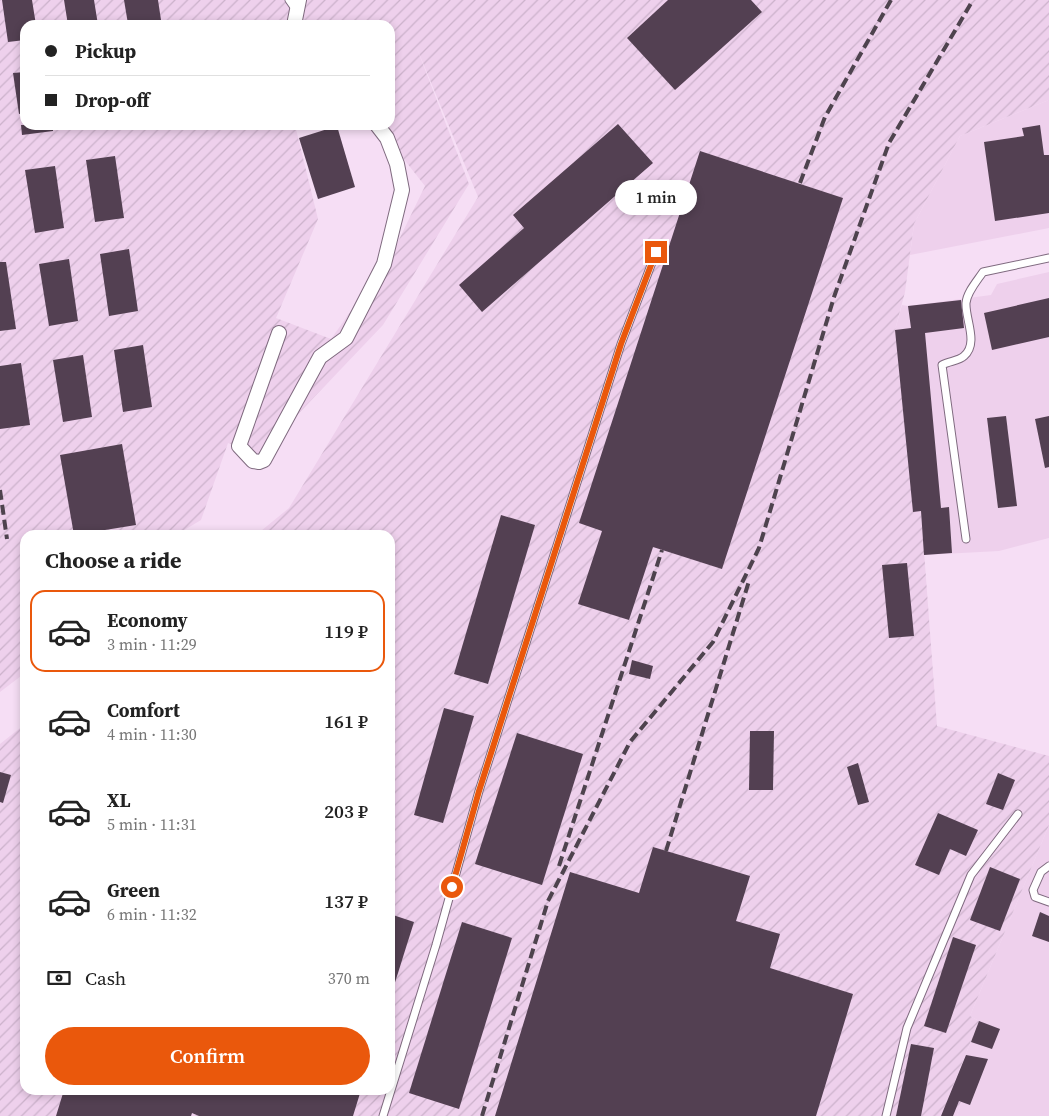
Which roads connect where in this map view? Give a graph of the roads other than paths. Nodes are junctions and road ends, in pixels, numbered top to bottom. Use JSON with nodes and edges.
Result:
{"nodes":[{"id":1,"x":295,"y":3,"type":"edge"},
{"id":2,"x":294,"y":20,"type":"edge"},
{"id":3,"x":381,"y":130,"type":"edge"},
{"id":4,"x":656,"y":252,"type":"dead end"},
{"id":5,"x":1049,"y":258,"type":"edge"},
{"id":6,"x":279,"y":333,"type":"dead end"},
{"id":7,"x":966,"y":539,"type":"dead end"},
{"id":8,"x":1018,"y":814,"type":"dead end"},
{"id":9,"x":1049,"y":866,"type":"edge"},
{"id":10,"x":1049,"y":902,"type":"edge"},
{"id":11,"x":395,"y":1077,"type":"edge"},
{"id":12,"x":390,"y":1095,"type":"edge"},
{"id":13,"x":383,"y":1116,"type":"edge"},
{"id":14,"x":886,"y":1116,"type":"edge"}],
"edges":[{"from":1,"to":2,"type":"street"},
{"from":3,"to":6,"type":"street"},
{"from":4,"to":11,"type":"lane"},
{"from":5,"to":7,"type":"lane"},
{"from":8,"to":14,"type":"lane"},
{"from":9,"to":10,"type":"lane"},
{"from":12,"to":13,"type":"lane"}]}
